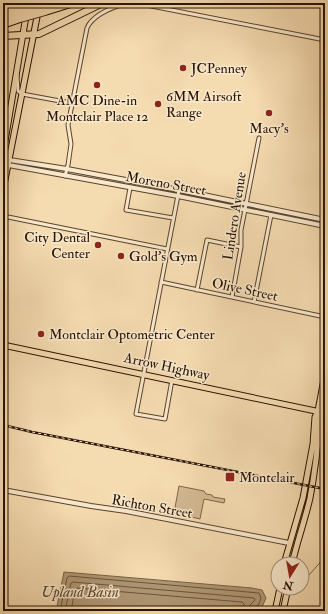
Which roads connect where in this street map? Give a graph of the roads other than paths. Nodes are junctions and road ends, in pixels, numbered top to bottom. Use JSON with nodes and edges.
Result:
{"nodes":[{"id":1,"x":58,"y":3,"type":"edge"},
{"id":2,"x":74,"y":3,"type":"edge"},
{"id":3,"x":103,"y":3,"type":"edge"},
{"id":4,"x":127,"y":3,"type":"edge"},
{"id":5,"x":136,"y":3,"type":"edge"},
{"id":6,"x":43,"y":6,"type":"edge"},
{"id":7,"x":24,"y":9,"type":"edge"},
{"id":8,"x":3,"y":10,"type":"edge"},
{"id":9,"x":3,"y":15,"type":"edge"},
{"id":10,"x":3,"y":20,"type":"edge"},
{"id":11,"x":3,"y":25,"type":"edge"},
{"id":12,"x":34,"y":34,"type":"junction"},
{"id":13,"x":22,"y":35,"type":"junction"},
{"id":14,"x":3,"y":36,"type":"edge"},
{"id":15,"x":325,"y":40,"type":"edge"},
{"id":16,"x":17,"y":74,"type":"junction"},
{"id":17,"x":22,"y":94,"type":"junction"},
{"id":18,"x":71,"y":103,"type":"junction"},
{"id":19,"x":259,"y":138,"type":"dead end"},
{"id":20,"x":3,"y":153,"type":"edge"},
{"id":21,"x":3,"y":159,"type":"edge"},
{"id":22,"x":7,"y":163,"type":"edge"},
{"id":23,"x":67,"y":169,"type":"junction"},
{"id":24,"x":65,"y":176,"type":"junction"},
{"id":25,"x":130,"y":188,"type":"junction"},
{"id":26,"x":3,"y":190,"type":"edge"},
{"id":27,"x":179,"y":190,"type":"junction"},
{"id":28,"x":178,"y":196,"type":"junction"},
{"id":29,"x":246,"y":203,"type":"junction"},
{"id":30,"x":245,"y":209,"type":"junction"},
{"id":31,"x":271,"y":215,"type":"junction"},
{"id":32,"x":3,"y":216,"type":"edge"},
{"id":33,"x":174,"y":218,"type":"junction"},
{"id":34,"x":325,"y":220,"type":"edge"},
{"id":35,"x":325,"y":226,"type":"edge"},
{"id":36,"x":241,"y":247,"type":"junction"},
{"id":37,"x":168,"y":248,"type":"junction"},
{"id":38,"x":161,"y":282,"type":"junction"},
{"id":39,"x":197,"y":290,"type":"junction"},
{"id":40,"x":232,"y":297,"type":"junction"},
{"id":41,"x":254,"y":302,"type":"junction"},
{"id":42,"x":325,"y":317,"type":"edge"},
{"id":43,"x":3,"y":345,"type":"edge"},
{"id":44,"x":144,"y":373,"type":"junction"},
{"id":45,"x":325,"y":374,"type":"edge"},
{"id":46,"x":172,"y":380,"type":"junction"},
{"id":47,"x":318,"y":411,"type":"junction"},
{"id":48,"x":325,"y":413,"type":"edge"},
{"id":49,"x":3,"y":490,"type":"edge"},
{"id":50,"x":289,"y":543,"type":"junction"},
{"id":51,"x":296,"y":544,"type":"junction"},
{"id":52,"x":286,"y":556,"type":"edge"},
{"id":53,"x":294,"y":556,"type":"edge"},
{"id":54,"x":278,"y":596,"type":"edge"},
{"id":55,"x":286,"y":596,"type":"edge"},
{"id":56,"x":275,"y":611,"type":"edge"},
{"id":57,"x":283,"y":611,"type":"edge"}],
"edges":[{"from":1,"to":6,"type":"highway"},
{"from":2,"to":6,"type":"highway"},
{"from":3,"to":12,"type":"highway"},
{"from":4,"to":18,"type":"street"},
{"from":5,"to":15,"type":"street"},
{"from":6,"to":7,"type":"highway","bridge":true},
{"from":6,"to":7,"type":"highway","bridge":true},
{"from":6,"to":12,"type":"main road"},
{"from":7,"to":8,"type":"highway"},
{"from":7,"to":9,"type":"highway"},
{"from":7,"to":10,"type":"highway"},
{"from":7,"to":11,"type":"highway"},
{"from":7,"to":13,"type":"main road"},
{"from":12,"to":13,"type":"highway"},
{"from":12,"to":17,"type":"main road"},
{"from":13,"to":14,"type":"highway"},
{"from":13,"to":16,"type":"main road"},
{"from":16,"to":17,"type":"street"},
{"from":16,"to":20,"type":"main road"},
{"from":17,"to":18,"type":"street"},
{"from":17,"to":22,"type":"main road"},
{"from":18,"to":23,"type":"street"},
{"from":19,"to":29,"type":"street","name":"Lindero Avenue"},
{"from":21,"to":22,"type":"street","name":"Moreno Street"},
{"from":22,"to":23,"type":"street","name":"Moreno Street"},
{"from":22,"to":24,"type":"street","name":"Moreno Street"},
{"from":22,"to":26,"type":"main road"},
{"from":23,"to":24,"type":"street"},
{"from":23,"to":27,"type":"street","name":"Moreno Street"},
{"from":24,"to":25,"type":"street","name":"Moreno Street"},
{"from":25,"to":28,"type":"street","name":"Moreno Street"},
{"from":25,"to":33,"type":"street"},
{"from":27,"to":28,"type":"street"},
{"from":27,"to":29,"type":"street","name":"Moreno Street"},
{"from":28,"to":30,"type":"street","name":"Moreno Street"},
{"from":28,"to":33,"type":"street"},
{"from":29,"to":30,"type":"street","name":"Lindero Avenue"},
{"from":29,"to":34,"type":"street","name":"Moreno Street"},
{"from":30,"to":31,"type":"street","name":"Moreno Street"},
{"from":30,"to":36,"type":"street","name":"Lindero Avenue"},
{"from":31,"to":35,"type":"street","name":"Moreno Street"},
{"from":31,"to":41,"type":"street"},
{"from":32,"to":37,"type":"street"},
{"from":33,"to":37,"type":"street"},
{"from":36,"to":39,"type":"street"},
{"from":36,"to":40,"type":"street","name":"Lindero Avenue"},
{"from":37,"to":38,"type":"street"},
{"from":38,"to":39,"type":"street","name":"Olive Street"},
{"from":38,"to":44,"type":"street"},
{"from":39,"to":40,"type":"street","name":"Olive Street"},
{"from":40,"to":41,"type":"street","name":"Olive Street"},
{"from":41,"to":42,"type":"street","name":"Olive Street"},
{"from":43,"to":44,"type":"main road","name":"Arrow Highway"},
{"from":44,"to":46,"type":"main road","name":"Arrow Highway"},
{"from":44,"to":46,"type":"street"},
{"from":45,"to":47,"type":"main road"},
{"from":46,"to":47,"type":"main road","name":"Arrow Highway"},
{"from":47,"to":48,"type":"main road","name":"Arrow Highway"},
{"from":47,"to":50,"type":"main road"},
{"from":47,"to":51,"type":"main road"},
{"from":49,"to":50,"type":"street","name":"Richton Street"},
{"from":50,"to":51,"type":"street","name":"Richton Street"},
{"from":50,"to":52,"type":"main road"},
{"from":51,"to":53,"type":"main road"},
{"from":54,"to":56,"type":"main road"},
{"from":55,"to":57,"type":"main road"}]}
